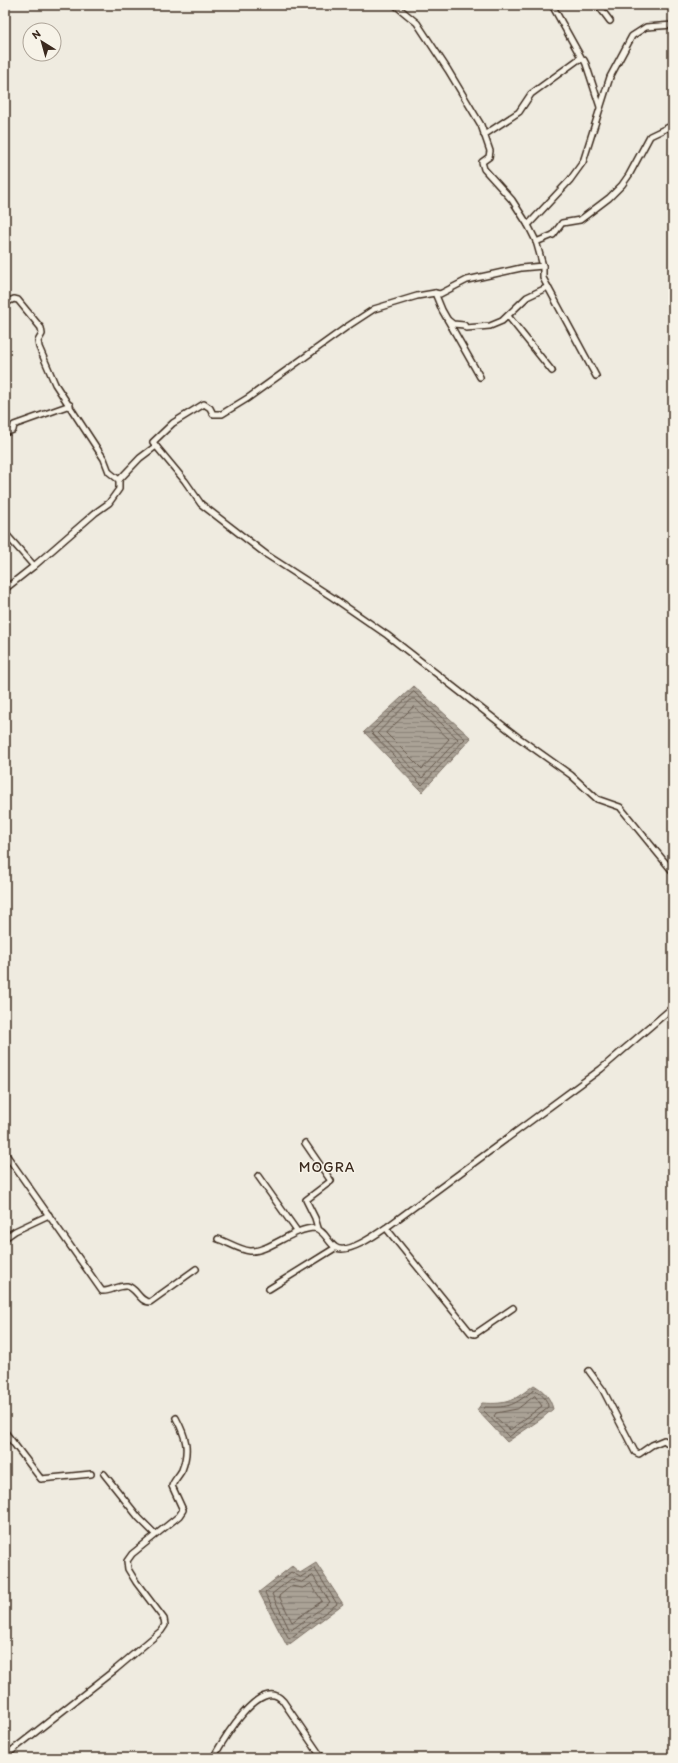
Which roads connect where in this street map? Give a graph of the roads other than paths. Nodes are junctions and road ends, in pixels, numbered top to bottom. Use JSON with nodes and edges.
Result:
{"nodes":[{"id":1,"x":395,"y":5,"type":"edge"},
{"id":2,"x":552,"y":5,"type":"edge"},
{"id":3,"x":598,"y":5,"type":"edge"},
{"id":4,"x":610,"y":21,"type":"dead end"},
{"id":5,"x":673,"y":25,"type":"edge"},
{"id":6,"x":582,"y":59,"type":"junction"},
{"id":7,"x":600,"y":107,"type":"junction"},
{"id":8,"x":673,"y":125,"type":"edge"},
{"id":9,"x":484,"y":135,"type":"junction"},
{"id":10,"x":528,"y":225,"type":"junction"},
{"id":11,"x":536,"y":242,"type":"junction"},
{"id":12,"x":543,"y":266,"type":"junction"},
{"id":13,"x":548,"y":287,"type":"junction"},
{"id":14,"x":435,"y":293,"type":"junction"},
{"id":15,"x":5,"y":304,"type":"edge"},
{"id":16,"x":508,"y":316,"type":"junction"},
{"id":17,"x":448,"y":320,"type":"junction"},
{"id":18,"x":552,"y":371,"type":"dead end"},
{"id":19,"x":596,"y":376,"type":"dead end"},
{"id":20,"x":480,"y":377,"type":"dead end"},
{"id":21,"x":70,"y":405,"type":"junction"},
{"id":22,"x":5,"y":433,"type":"edge"},
{"id":23,"x":156,"y":446,"type":"junction"},
{"id":24,"x":119,"y":480,"type":"junction"},
{"id":25,"x":5,"y":533,"type":"edge"},
{"id":26,"x":34,"y":566,"type":"junction"},
{"id":27,"x":5,"y":589,"type":"edge"},
{"id":28,"x":673,"y":872,"type":"edge"},
{"id":29,"x":673,"y":1007,"type":"edge"},
{"id":30,"x":305,"y":1143,"type":"dead end"},
{"id":31,"x":5,"y":1153,"type":"edge"},
{"id":32,"x":258,"y":1176,"type":"dead end"},
{"id":33,"x":48,"y":1215,"type":"junction"},
{"id":34,"x":318,"y":1228,"type":"junction"},
{"id":35,"x":386,"y":1228,"type":"junction"},
{"id":36,"x":297,"y":1231,"type":"junction"},
{"id":37,"x":5,"y":1238,"type":"edge"},
{"id":38,"x":218,"y":1239,"type":"dead end"},
{"id":39,"x":335,"y":1248,"type":"junction"},
{"id":40,"x":196,"y":1269,"type":"dead end"},
{"id":41,"x":269,"y":1288,"type":"dead end"},
{"id":42,"x":513,"y":1308,"type":"dead end"},
{"id":43,"x":589,"y":1371,"type":"dead end"},
{"id":44,"x":176,"y":1418,"type":"dead end"},
{"id":45,"x":5,"y":1432,"type":"edge"},
{"id":46,"x":673,"y":1447,"type":"edge"},
{"id":47,"x":91,"y":1474,"type":"dead end"},
{"id":48,"x":104,"y":1474,"type":"dead end"},
{"id":49,"x":155,"y":1534,"type":"junction"},
{"id":50,"x":5,"y":1756,"type":"edge"},
{"id":51,"x":213,"y":1758,"type":"edge"},
{"id":52,"x":322,"y":1758,"type":"edge"}],
"edges":[{"from":1,"to":9,"type":"street"},
{"from":2,"to":6,"type":"street"},
{"from":3,"to":4,"type":"street"},
{"from":5,"to":7,"type":"street"},
{"from":6,"to":7,"type":"street"},
{"from":6,"to":9,"type":"street"},
{"from":7,"to":10,"type":"street"},
{"from":8,"to":11,"type":"street"},
{"from":9,"to":10,"type":"street"},
{"from":10,"to":11,"type":"street"},
{"from":11,"to":12,"type":"street"},
{"from":12,"to":13,"type":"street"},
{"from":12,"to":14,"type":"street"},
{"from":13,"to":16,"type":"street"},
{"from":13,"to":19,"type":"street"},
{"from":14,"to":17,"type":"street"},
{"from":14,"to":23,"type":"street"},
{"from":15,"to":21,"type":"street"},
{"from":16,"to":17,"type":"street"},
{"from":16,"to":18,"type":"street"},
{"from":17,"to":20,"type":"street"},
{"from":21,"to":22,"type":"street"},
{"from":21,"to":24,"type":"street"},
{"from":23,"to":24,"type":"street"},
{"from":23,"to":28,"type":"street"},
{"from":24,"to":26,"type":"street"},
{"from":25,"to":26,"type":"street"},
{"from":26,"to":27,"type":"street"},
{"from":29,"to":35,"type":"street"},
{"from":30,"to":34,"type":"street"},
{"from":31,"to":33,"type":"street"},
{"from":32,"to":36,"type":"street"},
{"from":33,"to":37,"type":"street"},
{"from":33,"to":40,"type":"street"},
{"from":34,"to":36,"type":"street"},
{"from":34,"to":39,"type":"street"},
{"from":35,"to":39,"type":"street"},
{"from":35,"to":42,"type":"street"},
{"from":36,"to":38,"type":"street"},
{"from":39,"to":41,"type":"street"},
{"from":43,"to":46,"type":"street"},
{"from":44,"to":49,"type":"street"},
{"from":45,"to":47,"type":"street"},
{"from":48,"to":49,"type":"street"},
{"from":49,"to":50,"type":"street"},
{"from":51,"to":52,"type":"street"}]}
